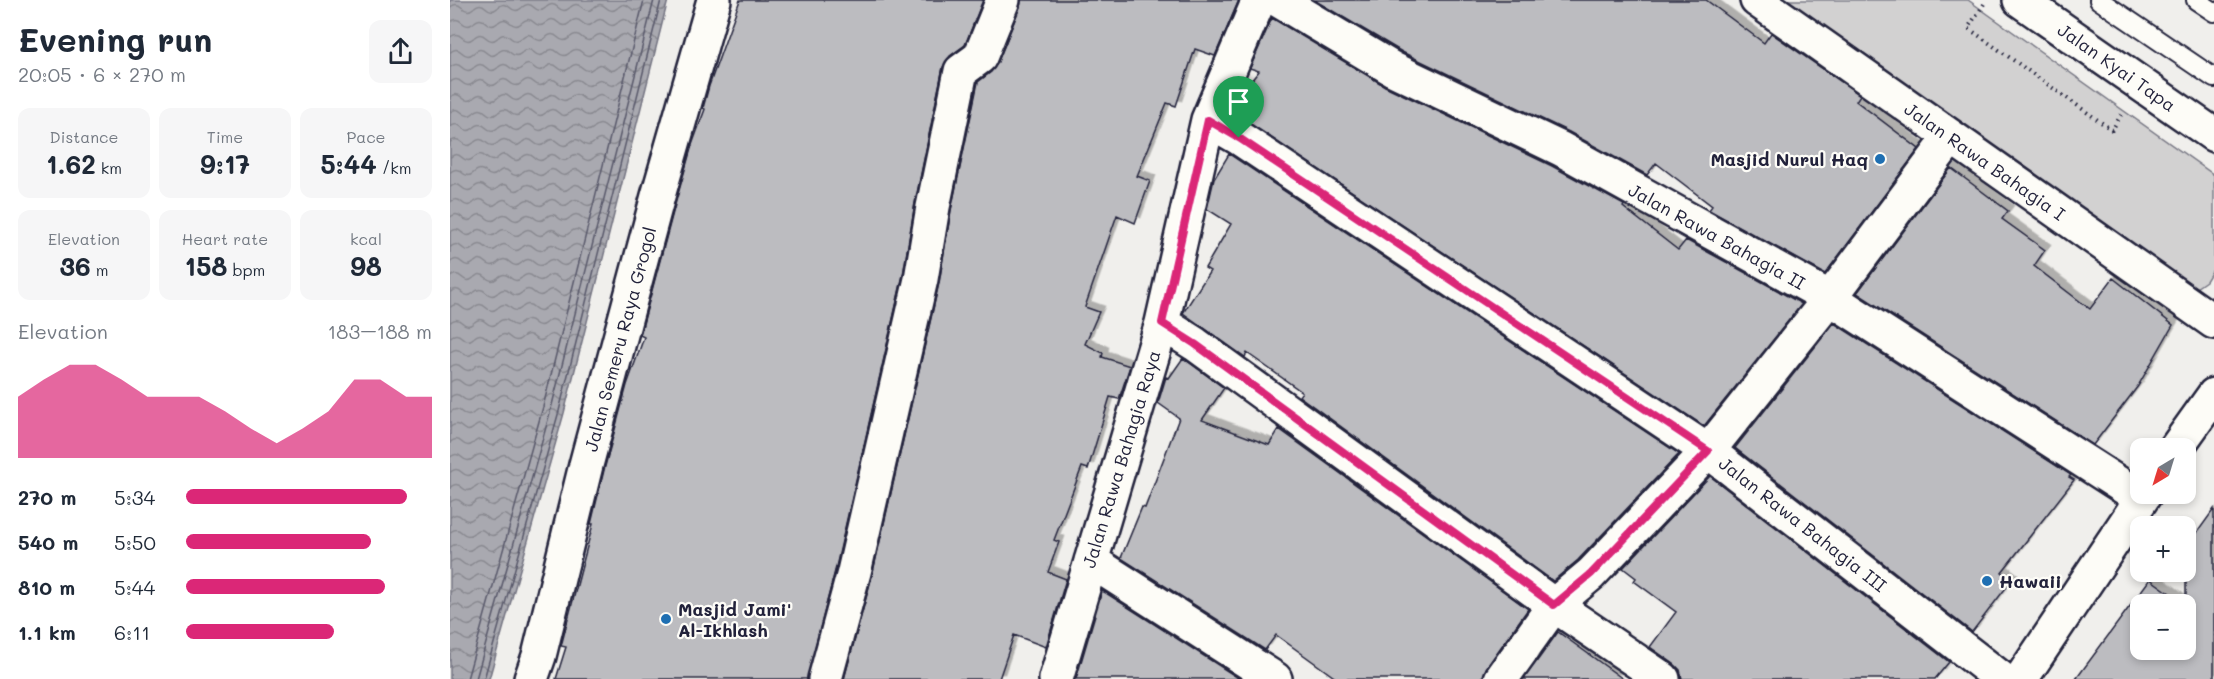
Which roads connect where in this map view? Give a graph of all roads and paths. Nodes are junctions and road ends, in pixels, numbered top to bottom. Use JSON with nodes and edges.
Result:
{"nodes":[{"id":1,"x":714,"y":0,"type":"edge"},
{"id":2,"x":1003,"y":0,"type":"edge"},
{"id":3,"x":1259,"y":0,"type":"edge"},
{"id":4,"x":1278,"y":0,"type":"edge"},
{"id":5,"x":1757,"y":0,"type":"edge"},
{"id":6,"x":2020,"y":0,"type":"edge"},
{"id":7,"x":2099,"y":0,"type":"edge"},
{"id":8,"x":2196,"y":0,"type":"edge"},
{"id":9,"x":2214,"y":12,"type":"edge"},
{"id":10,"x":1978,"y":13,"type":"dead end"},
{"id":11,"x":2214,"y":78,"type":"edge"},
{"id":12,"x":1208,"y":120,"type":"junction"},
{"id":13,"x":2112,"y":130,"type":"dead end"},
{"id":14,"x":2214,"y":135,"type":"edge"},
{"id":15,"x":1951,"y":137,"type":"junction"},
{"id":16,"x":1830,"y":298,"type":"junction"},
{"id":17,"x":2214,"y":322,"type":"edge"},
{"id":18,"x":1162,"y":323,"type":"junction"},
{"id":19,"x":2214,"y":395,"type":"edge"},
{"id":20,"x":2183,"y":438,"type":"edge"},
{"id":21,"x":1708,"y":451,"type":"junction"},
{"id":22,"x":2130,"y":488,"type":"edge"},
{"id":23,"x":2138,"y":504,"type":"edge"},
{"id":24,"x":1091,"y":561,"type":"junction"},
{"id":25,"x":1554,"y":605,"type":"junction"},
{"id":26,"x":531,"y":679,"type":"edge"},
{"id":27,"x":825,"y":679,"type":"edge"},
{"id":28,"x":1056,"y":679,"type":"edge"},
{"id":29,"x":1275,"y":679,"type":"edge"},
{"id":30,"x":1501,"y":679,"type":"edge"},
{"id":31,"x":1663,"y":679,"type":"edge"},
{"id":32,"x":2002,"y":679,"type":"edge"},
{"id":33,"x":2021,"y":679,"type":"edge"}],
"edges":[{"from":1,"to":26,"type":"street","name":"Jalan Semeru Raya Grogol"},
{"from":2,"to":27,"type":"street"},
{"from":3,"to":12,"type":"street","name":"Jalan Rawa Bahagia Raya"},
{"from":4,"to":16,"type":"street","name":"Jalan Rawa Bahagia II"},
{"from":5,"to":15,"type":"street","name":"Jalan Rawa Bahagia I"},
{"from":6,"to":14,"type":"street","name":"Jalan Kyai Tapa"},
{"from":7,"to":11,"type":"lane"},
{"from":8,"to":9,"type":"lane"},
{"from":10,"to":13,"type":"path"},
{"from":12,"to":18,"type":"street","name":"Jalan Rawa Bahagia Raya"},
{"from":12,"to":21,"type":"street","name":"Jalan Rawa Bahagia III"},
{"from":15,"to":16,"type":"street"},
{"from":15,"to":17,"type":"street","name":"Jalan Rawa Bahagia I"},
{"from":16,"to":21,"type":"street"},
{"from":16,"to":22,"type":"street","name":"Jalan Rawa Bahagia II"},
{"from":18,"to":24,"type":"street","name":"Jalan Rawa Bahagia Raya"},
{"from":18,"to":25,"type":"street"},
{"from":19,"to":20,"type":"street"},
{"from":21,"to":25,"type":"street"},
{"from":21,"to":32,"type":"street","name":"Jalan Rawa Bahagia III"},
{"from":23,"to":33,"type":"street"},
{"from":24,"to":28,"type":"street","name":"Jalan Rawa Bahagia Raya"},
{"from":24,"to":29,"type":"street"},
{"from":25,"to":30,"type":"street"},
{"from":25,"to":31,"type":"street"}]}
